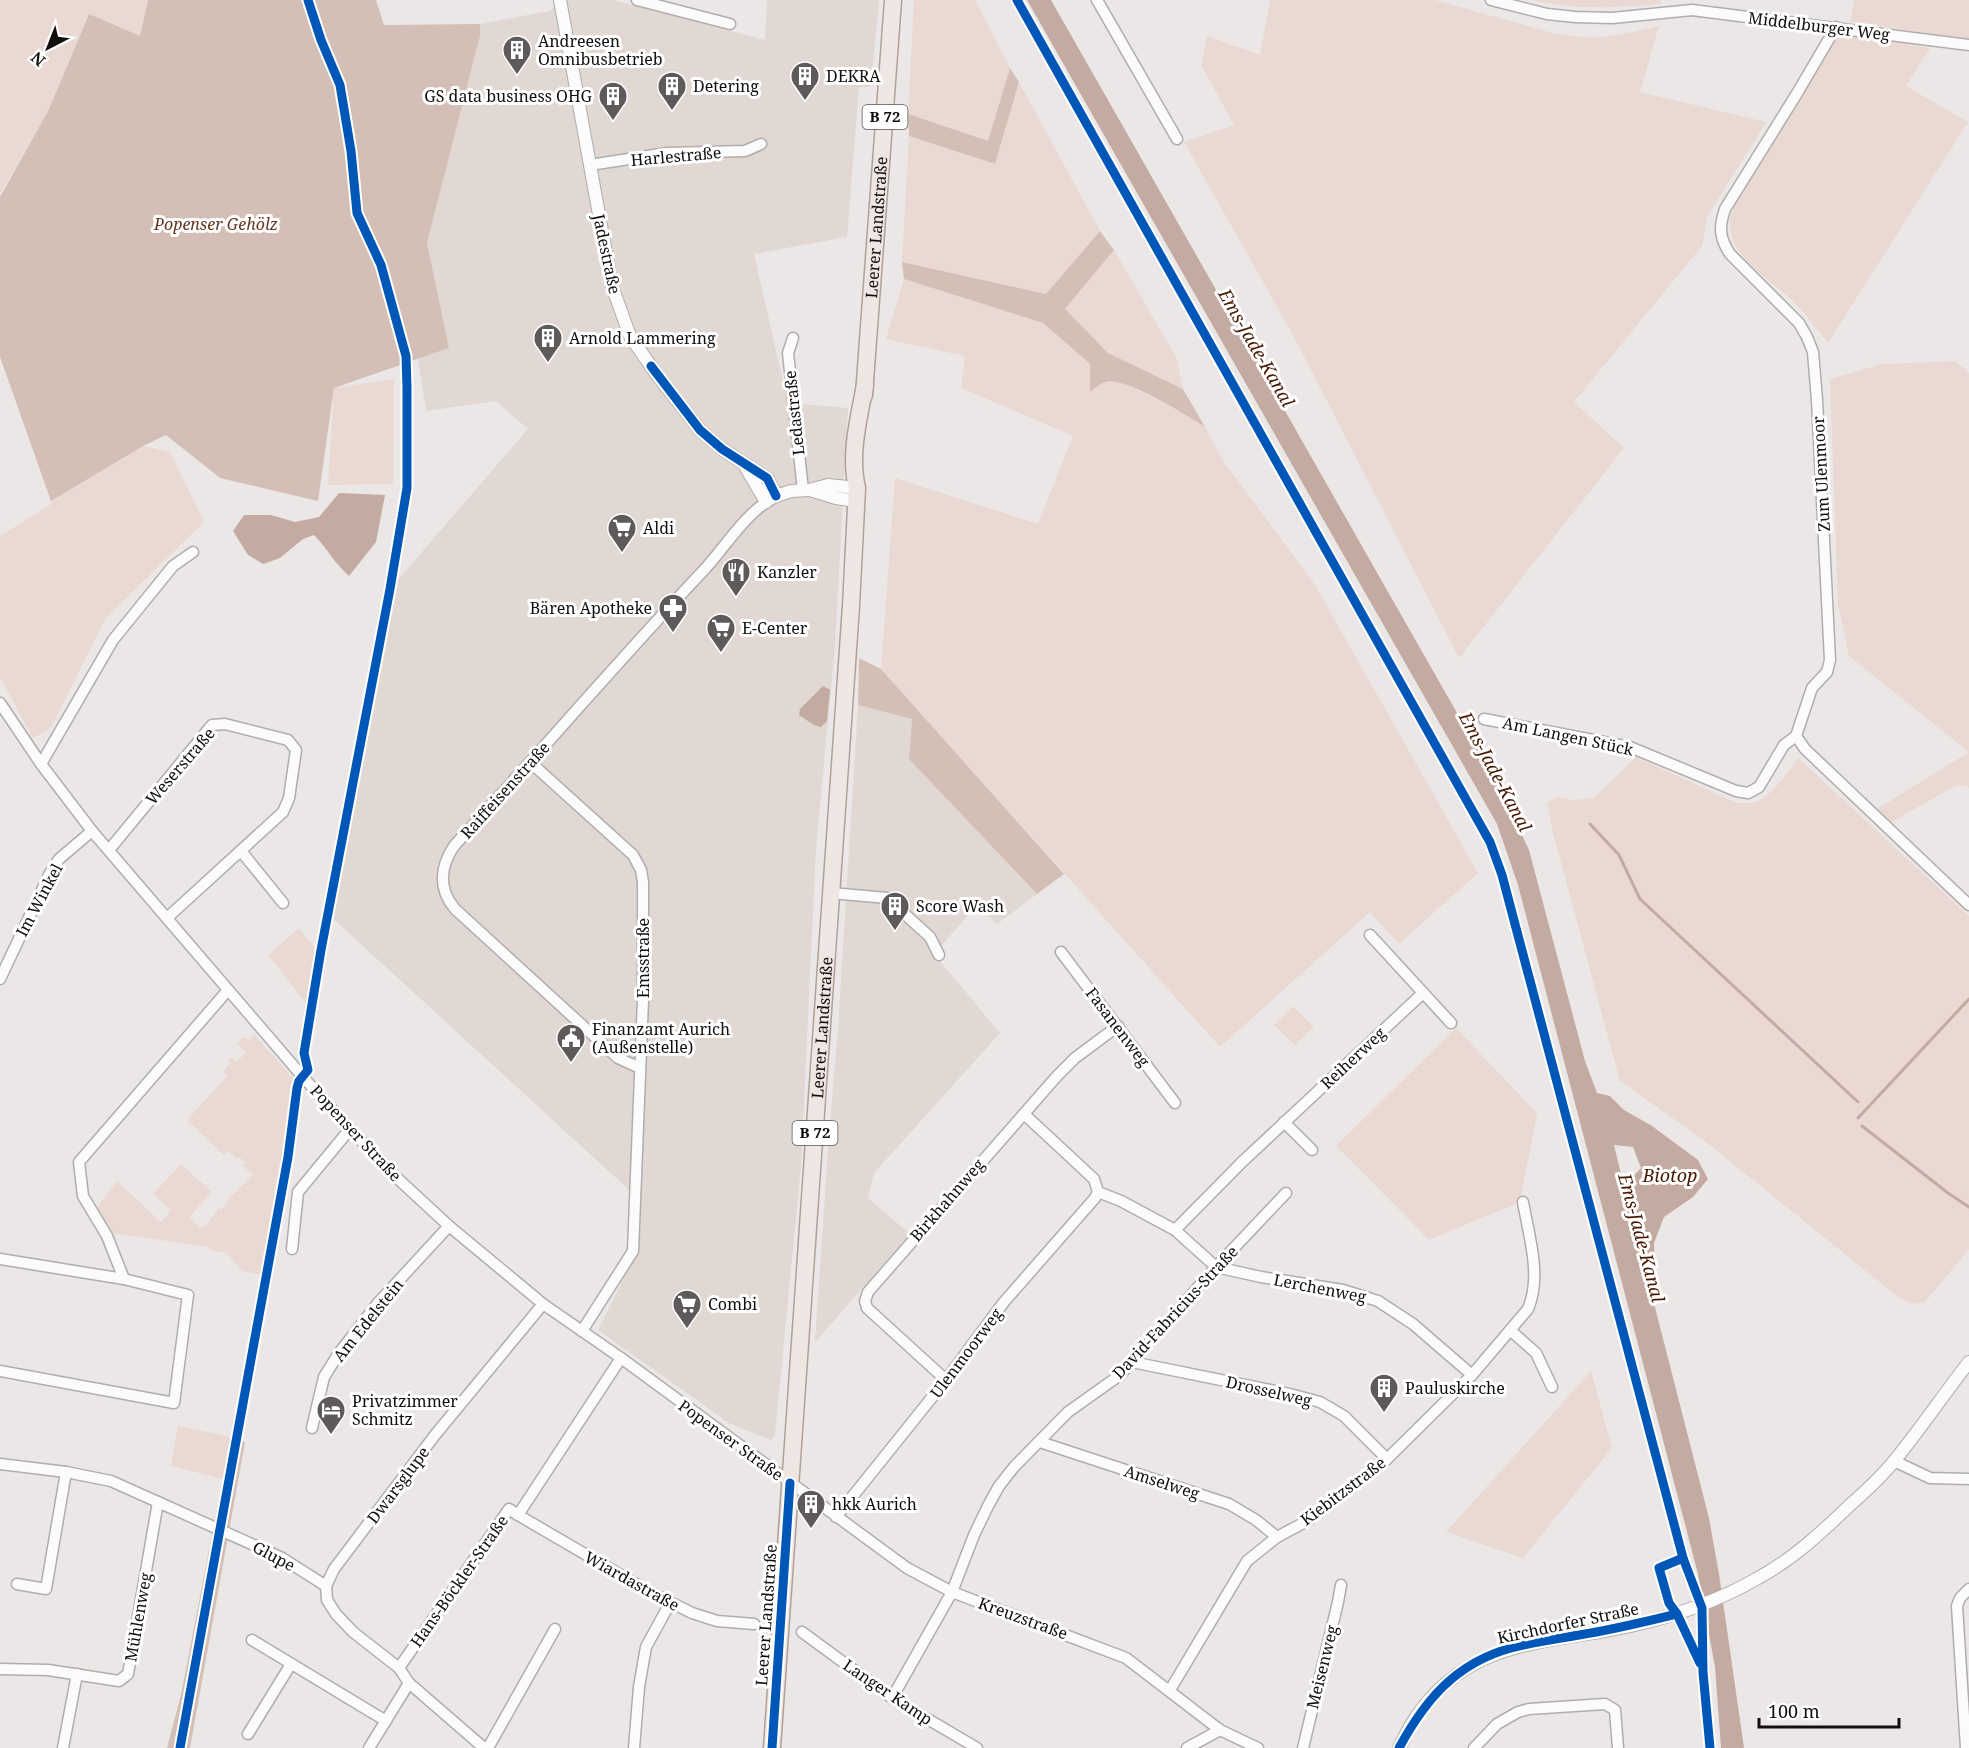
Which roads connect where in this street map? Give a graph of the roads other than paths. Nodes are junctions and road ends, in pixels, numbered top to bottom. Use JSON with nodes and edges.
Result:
{"nodes":[{"id":1,"x":560,"y":0,"type":"edge"},
{"id":2,"x":637,"y":0,"type":"edge"},
{"id":3,"x":893,"y":0,"type":"edge"},
{"id":4,"x":1097,"y":0,"type":"edge"},
{"id":5,"x":1491,"y":0,"type":"edge"},
{"id":6,"x":730,"y":24,"type":"dead end"},
{"id":7,"x":1836,"y":27,"type":"junction"},
{"id":8,"x":1969,"y":45,"type":"edge"},
{"id":9,"x":1177,"y":140,"type":"dead end"},
{"id":10,"x":761,"y":144,"type":"dead end"},
{"id":11,"x":590,"y":165,"type":"junction"},
{"id":12,"x":793,"y":338,"type":"dead end"},
{"id":13,"x":806,"y":490,"type":"junction"},
{"id":14,"x":856,"y":494,"type":"junction"},
{"id":15,"x":771,"y":499,"type":"junction"},
{"id":16,"x":193,"y":552,"type":"dead end"},
{"id":17,"x":0,"y":703,"type":"edge"},
{"id":18,"x":1484,"y":719,"type":"dead end"},
{"id":19,"x":1796,"y":736,"type":"junction"},
{"id":20,"x":530,"y":762,"type":"junction"},
{"id":21,"x":41,"y":764,"type":"junction"},
{"id":22,"x":92,"y":831,"type":"junction"},
{"id":23,"x":109,"y":850,"type":"junction"},
{"id":24,"x":241,"y":851,"type":"junction"},
{"id":25,"x":831,"y":893,"type":"junction"},
{"id":26,"x":282,"y":903,"type":"dead end"},
{"id":27,"x":1969,"y":905,"type":"edge"},
{"id":28,"x":167,"y":918,"type":"junction"},
{"id":29,"x":1370,"y":935,"type":"dead end"},
{"id":30,"x":1061,"y":952,"type":"dead end"},
{"id":31,"x":939,"y":955,"type":"dead end"},
{"id":32,"x":0,"y":979,"type":"edge"},
{"id":33,"x":228,"y":990,"type":"junction"},
{"id":34,"x":1423,"y":993,"type":"junction"},
{"id":35,"x":1451,"y":1023,"type":"dead end"},
{"id":36,"x":1118,"y":1026,"type":"junction"},
{"id":37,"x":640,"y":1068,"type":"junction"},
{"id":38,"x":1175,"y":1103,"type":"dead end"},
{"id":39,"x":1024,"y":1114,"type":"junction"},
{"id":40,"x":1284,"y":1122,"type":"junction"},
{"id":41,"x":350,"y":1130,"type":"junction"},
{"id":42,"x":1312,"y":1150,"type":"dead end"},
{"id":43,"x":1098,"y":1192,"type":"junction"},
{"id":44,"x":1286,"y":1193,"type":"dead end"},
{"id":45,"x":1523,"y":1202,"type":"dead end"},
{"id":46,"x":449,"y":1226,"type":"junction"},
{"id":47,"x":1175,"y":1230,"type":"junction"},
{"id":48,"x":292,"y":1249,"type":"dead end"},
{"id":49,"x":0,"y":1259,"type":"edge"},
{"id":50,"x":1216,"y":1267,"type":"junction"},
{"id":51,"x":124,"y":1279,"type":"junction"},
{"id":52,"x":543,"y":1304,"type":"junction"},
{"id":53,"x":1510,"y":1330,"type":"junction"},
{"id":54,"x":582,"y":1331,"type":"junction"},
{"id":55,"x":621,"y":1358,"type":"junction"},
{"id":56,"x":1132,"y":1362,"type":"junction"},
{"id":57,"x":1969,"y":1362,"type":"edge"},
{"id":58,"x":0,"y":1371,"type":"edge"},
{"id":59,"x":1472,"y":1375,"type":"junction"},
{"id":60,"x":946,"y":1380,"type":"junction"},
{"id":61,"x":1552,"y":1387,"type":"dead end"},
{"id":62,"x":312,"y":1428,"type":"dead end"},
{"id":63,"x":1040,"y":1442,"type":"junction"},
{"id":64,"x":1387,"y":1459,"type":"junction"},
{"id":65,"x":1894,"y":1461,"type":"junction"},
{"id":66,"x":0,"y":1464,"type":"edge"},
{"id":67,"x":66,"y":1472,"type":"junction"},
{"id":68,"x":1969,"y":1479,"type":"edge"},
{"id":69,"x":790,"y":1483,"type":"junction"},
{"id":70,"x":158,"y":1503,"type":"junction"},
{"id":71,"x":518,"y":1515,"type":"junction"},
{"id":72,"x":836,"y":1517,"type":"junction"},
{"id":73,"x":1277,"y":1537,"type":"junction"},
{"id":74,"x":17,"y":1584,"type":"dead end"},
{"id":75,"x":1341,"y":1585,"type":"dead end"},
{"id":76,"x":326,"y":1586,"type":"junction"},
{"id":77,"x":1969,"y":1589,"type":"edge"},
{"id":78,"x":952,"y":1592,"type":"junction"},
{"id":79,"x":670,"y":1603,"type":"junction"},
{"id":80,"x":754,"y":1624,"type":"dead end"},
{"id":81,"x":555,"y":1629,"type":"dead end"},
{"id":82,"x":802,"y":1632,"type":"dead end"},
{"id":83,"x":252,"y":1640,"type":"dead end"},
{"id":84,"x":291,"y":1664,"type":"junction"},
{"id":85,"x":399,"y":1668,"type":"junction"},
{"id":86,"x":0,"y":1669,"type":"edge"},
{"id":87,"x":1965,"y":1669,"type":"edge"},
{"id":88,"x":77,"y":1674,"type":"junction"},
{"id":89,"x":409,"y":1683,"type":"junction"},
{"id":90,"x":1170,"y":1690,"type":"junction"},
{"id":91,"x":892,"y":1698,"type":"junction"},
{"id":92,"x":386,"y":1721,"type":"junction"},
{"id":93,"x":1220,"y":1730,"type":"junction"},
{"id":94,"x":248,"y":1734,"type":"dead end"},
{"id":95,"x":63,"y":1748,"type":"edge"},
{"id":96,"x":369,"y":1748,"type":"edge"},
{"id":97,"x":486,"y":1748,"type":"edge"},
{"id":98,"x":634,"y":1748,"type":"edge"},
{"id":99,"x":772,"y":1748,"type":"edge"},
{"id":100,"x":977,"y":1748,"type":"edge"},
{"id":101,"x":1187,"y":1748,"type":"edge"},
{"id":102,"x":1258,"y":1748,"type":"edge"},
{"id":103,"x":1303,"y":1748,"type":"edge"},
{"id":104,"x":1399,"y":1748,"type":"edge"},
{"id":105,"x":1474,"y":1748,"type":"edge"},
{"id":106,"x":1618,"y":1748,"type":"edge"},
{"id":107,"x":1966,"y":1748,"type":"edge"}],
"edges":[{"from":1,"to":11,"type":"street","name":"Jadestraße"},
{"from":2,"to":6,"type":"street"},
{"from":3,"to":14,"type":"main road","name":"Leerer Landstraße","number":"B 72"},
{"from":4,"to":9,"type":"street"},
{"from":5,"to":7,"type":"street","name":"Middelburger Weg"},
{"from":7,"to":8,"type":"street","name":"Middelburger Weg"},
{"from":7,"to":19,"type":"street","name":"Zum Ulenmoor"},
{"from":10,"to":11,"type":"street","name":"Harlestraße"},
{"from":11,"to":15,"type":"street","name":"Jadestraße"},
{"from":12,"to":13,"type":"street","name":"Ledastraße"},
{"from":13,"to":14,"type":"street"},
{"from":13,"to":15,"type":"street"},
{"from":14,"to":25,"type":"main road","name":"Leerer Landstraße","number":"B 72"},
{"from":15,"to":20,"type":"street","name":"Raiffeisenstraße"},
{"from":16,"to":21,"type":"street"},
{"from":17,"to":21,"type":"street","name":"Popenser Straße"},
{"from":18,"to":19,"type":"street","name":"Am Langen Stück"},
{"from":19,"to":27,"type":"street"},
{"from":20,"to":37,"type":"street","name":"Emsstraße"},
{"from":20,"to":37,"type":"street","name":"Raiffeisenstraße"},
{"from":21,"to":22,"type":"street","name":"Popenser Straße"},
{"from":22,"to":23,"type":"street","name":"Popenser Straße"},
{"from":22,"to":32,"type":"street","name":"Im Winkel"},
{"from":23,"to":24,"type":"street","name":"Weserstraße"},
{"from":23,"to":28,"type":"street","name":"Popenser Straße"},
{"from":24,"to":26,"type":"street"},
{"from":24,"to":28,"type":"street","name":"Weserstraße"},
{"from":25,"to":31,"type":"street"},
{"from":25,"to":69,"type":"main road","name":"Leerer Landstraße","number":"B 72"},
{"from":28,"to":33,"type":"street","name":"Popenser Straße"},
{"from":29,"to":34,"type":"street"},
{"from":30,"to":36,"type":"street","name":"Fasanenweg"},
{"from":33,"to":41,"type":"street","name":"Popenser Straße"},
{"from":33,"to":51,"type":"street"},
{"from":34,"to":35,"type":"street"},
{"from":34,"to":40,"type":"street","name":"Reiherweg"},
{"from":36,"to":38,"type":"street","name":"Fasanenweg"},
{"from":36,"to":39,"type":"street","name":"Birkhahnweg"},
{"from":37,"to":54,"type":"street","name":"Emsstraße"},
{"from":39,"to":43,"type":"street"},
{"from":39,"to":60,"type":"street","name":"Birkhahnweg"},
{"from":40,"to":42,"type":"street"},
{"from":40,"to":47,"type":"street","name":"Reiherweg"},
{"from":41,"to":46,"type":"street","name":"Popenser Straße"},
{"from":41,"to":48,"type":"street"},
{"from":43,"to":47,"type":"street"},
{"from":43,"to":60,"type":"street","name":"Ulenmoorweg"},
{"from":44,"to":50,"type":"street","name":"David-Fabricius-Straße"},
{"from":45,"to":53,"type":"street","name":"Kiebitzstraße"},
{"from":46,"to":52,"type":"street","name":"Popenser Straße"},
{"from":46,"to":62,"type":"street","name":"Am Edelstein"},
{"from":47,"to":50,"type":"street"},
{"from":49,"to":51,"type":"street"},
{"from":50,"to":56,"type":"street","name":"David-Fabricius-Straße"},
{"from":50,"to":59,"type":"street","name":"Lerchenweg"},
{"from":51,"to":58,"type":"street"},
{"from":52,"to":54,"type":"street","name":"Popenser Straße"},
{"from":52,"to":76,"type":"street","name":"Dwarsglupe"},
{"from":53,"to":59,"type":"street","name":"Kiebitzstraße"},
{"from":53,"to":61,"type":"street"},
{"from":54,"to":55,"type":"street","name":"Popenser Straße"},
{"from":55,"to":69,"type":"street","name":"Popenser Straße"},
{"from":55,"to":71,"type":"street","name":"Hans-Böckler-Straße"},
{"from":56,"to":63,"type":"street","name":"David-Fabricius-Straße"},
{"from":56,"to":64,"type":"street","name":"Drosselweg"},
{"from":57,"to":65,"type":"street","name":"Kirchdorfer Straße"},
{"from":59,"to":64,"type":"street","name":"Kiebitzstraße"},
{"from":60,"to":72,"type":"street","name":"Ulenmoorweg"},
{"from":63,"to":73,"type":"street","name":"Amselweg"},
{"from":63,"to":78,"type":"street","name":"David-Fabricius-Straße"},
{"from":64,"to":73,"type":"street","name":"Kiebitzstraße"},
{"from":65,"to":68,"type":"street"},
{"from":65,"to":104,"type":"street","name":"Kirchdorfer Straße"},
{"from":66,"to":67,"type":"street","name":"Glupe"},
{"from":67,"to":70,"type":"street","name":"Glupe"},
{"from":67,"to":74,"type":"street"},
{"from":69,"to":72,"type":"street","name":"Kreuzstraße"},
{"from":69,"to":99,"type":"main road","name":"Leerer Landstraße","number":"B 72"},
{"from":70,"to":76,"type":"street","name":"Glupe"},
{"from":70,"to":88,"type":"street","name":"Mühlenweg"},
{"from":71,"to":79,"type":"street","name":"Wiardastraße"},
{"from":71,"to":85,"type":"street","name":"Hans-Böckler-Straße"},
{"from":72,"to":78,"type":"street","name":"Kreuzstraße"},
{"from":73,"to":90,"type":"street","name":"Kiebitzstraße"},
{"from":75,"to":103,"type":"street","name":"Meisenweg"},
{"from":76,"to":85,"type":"street"},
{"from":77,"to":87,"type":"street"},
{"from":78,"to":90,"type":"street","name":"Kreuzstraße"},
{"from":78,"to":91,"type":"street","name":"David-Fabricius-Straße"},
{"from":79,"to":80,"type":"street","name":"Wiardastraße"},
{"from":79,"to":98,"type":"street"},
{"from":81,"to":97,"type":"street"},
{"from":82,"to":91,"type":"street","name":"Langer Kamp"},
{"from":83,"to":84,"type":"street"},
{"from":84,"to":92,"type":"street"},
{"from":84,"to":94,"type":"street"},
{"from":85,"to":89,"type":"street"},
{"from":86,"to":88,"type":"street","name":"Mühlenweg"},
{"from":87,"to":107,"type":"street"},
{"from":88,"to":95,"type":"street"},
{"from":89,"to":92,"type":"street"},
{"from":89,"to":97,"type":"street"},
{"from":90,"to":93,"type":"street","name":"Kreuzstraße"},
{"from":91,"to":100,"type":"street","name":"Langer Kamp"},
{"from":92,"to":96,"type":"street"},
{"from":93,"to":101,"type":"street"},
{"from":93,"to":102,"type":"street","name":"Kreuzstraße"},
{"from":105,"to":106,"type":"street"}]}
